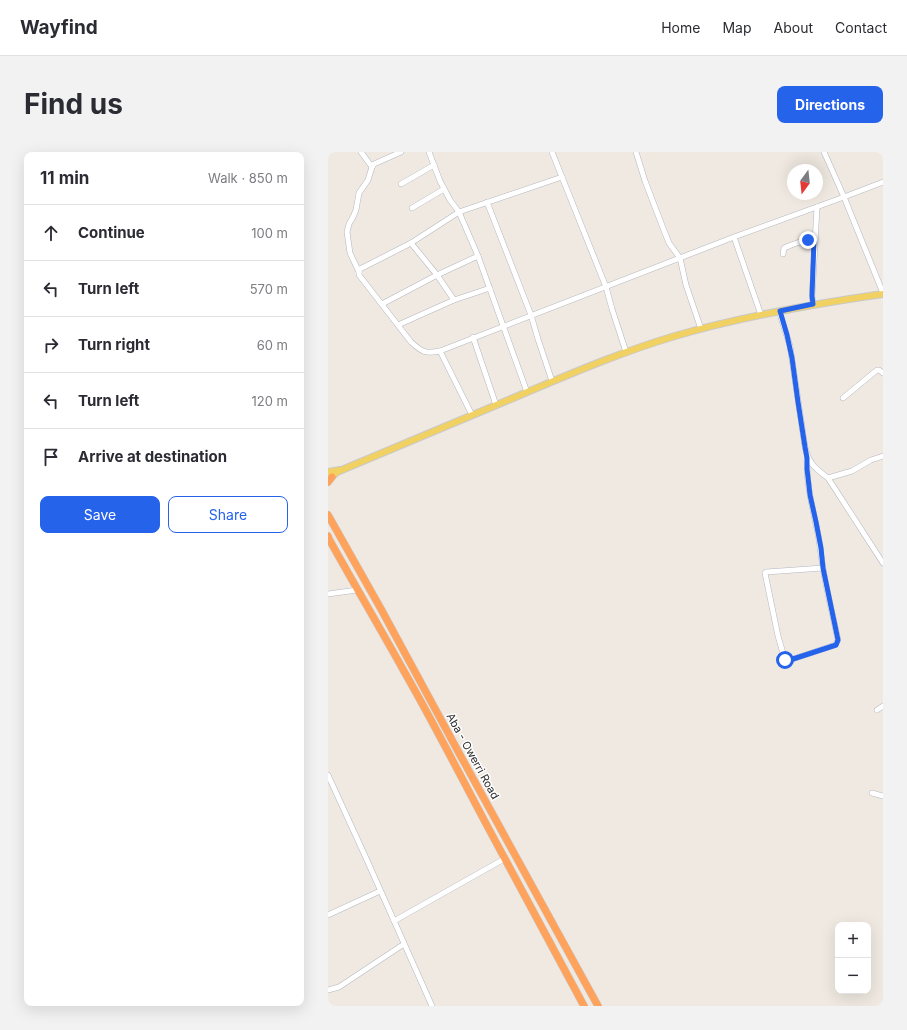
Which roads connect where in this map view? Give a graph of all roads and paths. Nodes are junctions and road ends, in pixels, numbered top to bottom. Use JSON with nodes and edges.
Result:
{"nodes":[{"id":1,"x":361,"y":152,"type":"edge"},
{"id":2,"x":400,"y":152,"type":"edge"},
{"id":3,"x":429,"y":152,"type":"edge"},
{"id":4,"x":552,"y":152,"type":"edge"},
{"id":5,"x":636,"y":152,"type":"edge"},
{"id":6,"x":824,"y":152,"type":"edge"},
{"id":7,"x":434,"y":165,"type":"junction"},
{"id":8,"x":372,"y":167,"type":"junction"},
{"id":9,"x":562,"y":177,"type":"junction"},
{"id":10,"x":883,"y":182,"type":"edge"},
{"id":11,"x":401,"y":184,"type":"dead end"},
{"id":12,"x":444,"y":189,"type":"junction"},
{"id":13,"x":844,"y":197,"type":"junction"},
{"id":14,"x":487,"y":202,"type":"junction"},
{"id":15,"x":817,"y":207,"type":"junction"},
{"id":16,"x":412,"y":208,"type":"dead end"},
{"id":17,"x":459,"y":212,"type":"junction"},
{"id":18,"x":734,"y":237,"type":"junction"},
{"id":19,"x":814,"y":240,"type":"junction"},
{"id":20,"x":411,"y":243,"type":"junction"},
{"id":21,"x":783,"y":254,"type":"dead end"},
{"id":22,"x":478,"y":256,"type":"junction"},
{"id":23,"x":680,"y":258,"type":"junction"},
{"id":24,"x":359,"y":272,"type":"junction"},
{"id":25,"x":437,"y":275,"type":"junction"},
{"id":26,"x":606,"y":287,"type":"junction"},
{"id":27,"x":490,"y":288,"type":"junction"},
{"id":28,"x":883,"y":294,"type":"edge"},
{"id":29,"x":454,"y":300,"type":"junction"},
{"id":30,"x":382,"y":304,"type":"junction"},
{"id":31,"x":813,"y":304,"type":"junction"},
{"id":32,"x":780,"y":311,"type":"junction"},
{"id":33,"x":531,"y":315,"type":"junction"},
{"id":34,"x":761,"y":315,"type":"junction"},
{"id":35,"x":398,"y":325,"type":"junction"},
{"id":36,"x":503,"y":326,"type":"junction"},
{"id":37,"x":701,"y":329,"type":"junction"},
{"id":38,"x":473,"y":337,"type":"junction"},
{"id":39,"x":440,"y":351,"type":"junction"},
{"id":40,"x":626,"y":352,"type":"junction"},
{"id":41,"x":883,"y":373,"type":"edge"},
{"id":42,"x":552,"y":381,"type":"junction"},
{"id":43,"x":527,"y":392,"type":"junction"},
{"id":44,"x":843,"y":398,"type":"dead end"},
{"id":45,"x":496,"y":405,"type":"junction"},
{"id":46,"x":472,"y":415,"type":"junction"},
{"id":47,"x":883,"y":456,"type":"edge"},
{"id":48,"x":807,"y":458,"type":"junction"},
{"id":49,"x":329,"y":478,"type":"edge"},
{"id":50,"x":828,"y":478,"type":"junction"},
{"id":51,"x":328,"y":516,"type":"edge"},
{"id":52,"x":328,"y":536,"type":"edge"},
{"id":53,"x":883,"y":563,"type":"edge"},
{"id":54,"x":823,"y":568,"type":"junction"},
{"id":55,"x":357,"y":590,"type":"junction"},
{"id":56,"x":328,"y":594,"type":"edge"},
{"id":57,"x":883,"y":706,"type":"edge"},
{"id":58,"x":877,"y":710,"type":"dead end"},
{"id":59,"x":459,"y":754,"type":"junction"},
{"id":60,"x":451,"y":757,"type":"junction"},
{"id":61,"x":328,"y":775,"type":"edge"},
{"id":62,"x":872,"y":792,"type":"dead end"},
{"id":63,"x":883,"y":796,"type":"edge"},
{"id":64,"x":504,"y":859,"type":"junction"},
{"id":65,"x":380,"y":891,"type":"junction"},
{"id":66,"x":328,"y":915,"type":"edge"},
{"id":67,"x":394,"y":921,"type":"junction"},
{"id":68,"x":404,"y":944,"type":"junction"},
{"id":69,"x":328,"y":990,"type":"edge"},
{"id":70,"x":430,"y":1006,"type":"edge"},
{"id":71,"x":584,"y":1006,"type":"edge"},
{"id":72,"x":598,"y":1006,"type":"edge"}],
"edges":[{"from":1,"to":8,"type":"street"},
{"from":2,"to":8,"type":"street"},
{"from":3,"to":7,"type":"street"},
{"from":4,"to":9,"type":"street"},
{"from":5,"to":23,"type":"street"},
{"from":6,"to":13,"type":"street"},
{"from":7,"to":11,"type":"street"},
{"from":7,"to":12,"type":"street"},
{"from":8,"to":24,"type":"street"},
{"from":9,"to":14,"type":"street"},
{"from":9,"to":26,"type":"street"},
{"from":10,"to":13,"type":"street"},
{"from":12,"to":16,"type":"street"},
{"from":12,"to":17,"type":"street"},
{"from":13,"to":15,"type":"street"},
{"from":13,"to":28,"type":"street"},
{"from":14,"to":17,"type":"street"},
{"from":14,"to":33,"type":"street"},
{"from":15,"to":18,"type":"street"},
{"from":15,"to":19,"type":"street"},
{"from":17,"to":20,"type":"street"},
{"from":17,"to":22,"type":"street"},
{"from":18,"to":23,"type":"street"},
{"from":18,"to":34,"type":"street"},
{"from":19,"to":21,"type":"street"},
{"from":19,"to":31,"type":"street"},
{"from":20,"to":24,"type":"street"},
{"from":20,"to":25,"type":"street"},
{"from":22,"to":25,"type":"street"},
{"from":22,"to":27,"type":"street"},
{"from":23,"to":26,"type":"street"},
{"from":23,"to":37,"type":"street"},
{"from":24,"to":30,"type":"street"},
{"from":25,"to":29,"type":"street"},
{"from":25,"to":30,"type":"street"},
{"from":26,"to":33,"type":"street"},
{"from":26,"to":40,"type":"street"},
{"from":27,"to":29,"type":"street"},
{"from":27,"to":36,"type":"street"},
{"from":28,"to":31,"type":"main road"},
{"from":29,"to":35,"type":"street"},
{"from":30,"to":35,"type":"street"},
{"from":31,"to":32,"type":"main road"},
{"from":32,"to":34,"type":"main road"},
{"from":32,"to":48,"type":"street"},
{"from":33,"to":36,"type":"street"},
{"from":33,"to":42,"type":"street"},
{"from":34,"to":37,"type":"main road"},
{"from":35,"to":39,"type":"street"},
{"from":36,"to":38,"type":"street"},
{"from":36,"to":43,"type":"street"},
{"from":37,"to":40,"type":"main road"},
{"from":38,"to":39,"type":"street"},
{"from":38,"to":45,"type":"street"},
{"from":39,"to":46,"type":"street"},
{"from":40,"to":42,"type":"main road"},
{"from":41,"to":44,"type":"street"},
{"from":42,"to":43,"type":"main road"},
{"from":43,"to":45,"type":"main road"},
{"from":45,"to":46,"type":"main road"},
{"from":46,"to":49,"type":"main road"},
{"from":47,"to":50,"type":"street"},
{"from":48,"to":50,"type":"street"},
{"from":48,"to":54,"type":"street"},
{"from":50,"to":53,"type":"street"},
{"from":51,"to":59,"type":"highway","name":"Aba - Owerri Road"},
{"from":52,"to":55,"type":"highway","name":"Aba - Owerri Road"},
{"from":54,"to":54,"type":"street"},
{"from":55,"to":56,"type":"street"},
{"from":55,"to":60,"type":"highway","name":"Aba - Owerri Road"},
{"from":57,"to":58,"type":"street"},
{"from":59,"to":60,"type":"highway"},
{"from":59,"to":72,"type":"highway","name":"Aba - Owerri Road"},
{"from":60,"to":64,"type":"highway","name":"Aba - Owerri Road"},
{"from":61,"to":65,"type":"street"},
{"from":62,"to":63,"type":"street"},
{"from":64,"to":67,"type":"street"},
{"from":64,"to":71,"type":"highway","name":"Aba - Owerri Road"},
{"from":65,"to":66,"type":"street"},
{"from":65,"to":67,"type":"street"},
{"from":67,"to":68,"type":"street"},
{"from":68,"to":69,"type":"street"},
{"from":68,"to":70,"type":"street"}]}
